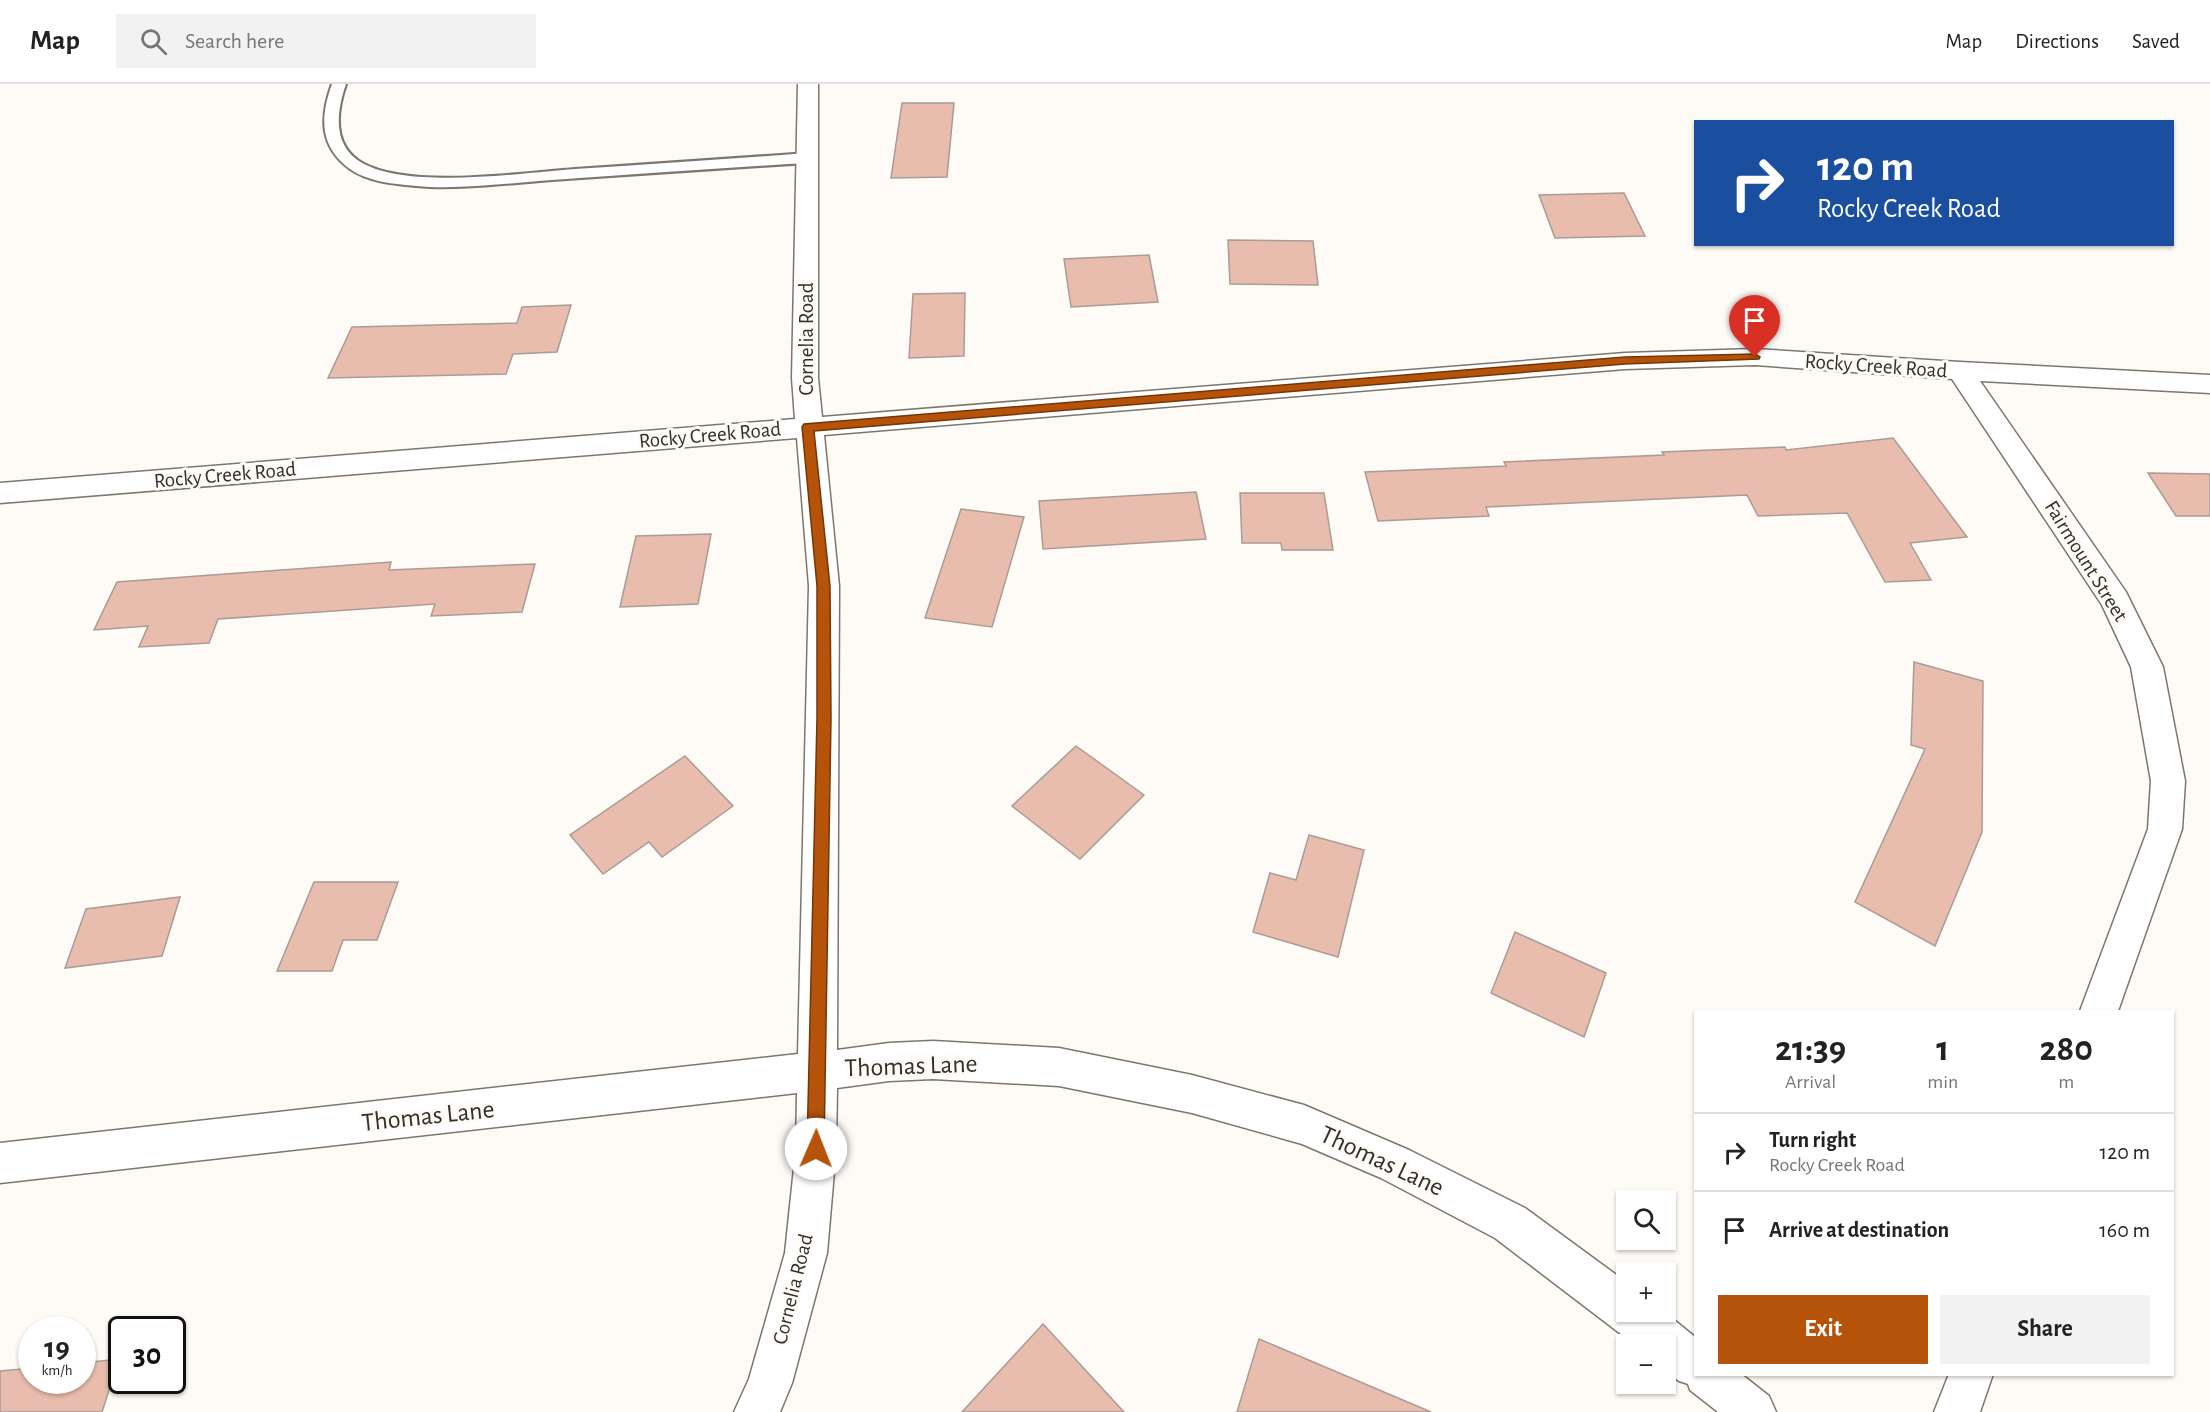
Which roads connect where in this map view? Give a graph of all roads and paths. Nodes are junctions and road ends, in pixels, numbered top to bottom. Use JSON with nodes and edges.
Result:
{"nodes":[{"id":1,"x":339,"y":84,"type":"edge"},
{"id":2,"x":808,"y":84,"type":"edge"},
{"id":3,"x":807,"y":158,"type":"junction"},
{"id":4,"x":1960,"y":372,"type":"junction"},
{"id":5,"x":2210,"y":384,"type":"edge"},
{"id":6,"x":808,"y":427,"type":"junction"},
{"id":7,"x":0,"y":493,"type":"edge"},
{"id":8,"x":2099,"y":1010,"type":"edge"},
{"id":9,"x":817,"y":1071,"type":"junction"},
{"id":10,"x":0,"y":1163,"type":"edge"},
{"id":11,"x":1616,"y":1302,"type":"edge"},
{"id":12,"x":1642,"y":1322,"type":"edge"},
{"id":13,"x":1694,"y":1364,"type":"edge"},
{"id":14,"x":1708,"y":1376,"type":"edge"},
{"id":15,"x":1970,"y":1376,"type":"edge"},
{"id":16,"x":756,"y":1412,"type":"edge"},
{"id":17,"x":1753,"y":1412,"type":"edge"},
{"id":18,"x":1957,"y":1412,"type":"edge"}],
"edges":[{"from":1,"to":3,"type":"lane"},
{"from":2,"to":3,"type":"street","name":"Cornelia Road"},
{"from":3,"to":6,"type":"street","name":"Cornelia Road"},
{"from":4,"to":5,"type":"street","name":"Rocky Creek Road"},
{"from":4,"to":6,"type":"street","name":"Rocky Creek Road"},
{"from":4,"to":8,"type":"street","name":"Fairmount Street"},
{"from":6,"to":7,"type":"street","name":"Rocky Creek Road"},
{"from":6,"to":9,"type":"street","name":"Cornelia Road"},
{"from":9,"to":10,"type":"street","name":"Thomas Lane"},
{"from":9,"to":11,"type":"street","name":"Thomas Lane"},
{"from":9,"to":16,"type":"street","name":"Cornelia Road"},
{"from":12,"to":13,"type":"street","name":"Thomas Lane"},
{"from":14,"to":17,"type":"street"},
{"from":15,"to":18,"type":"street"}]}
